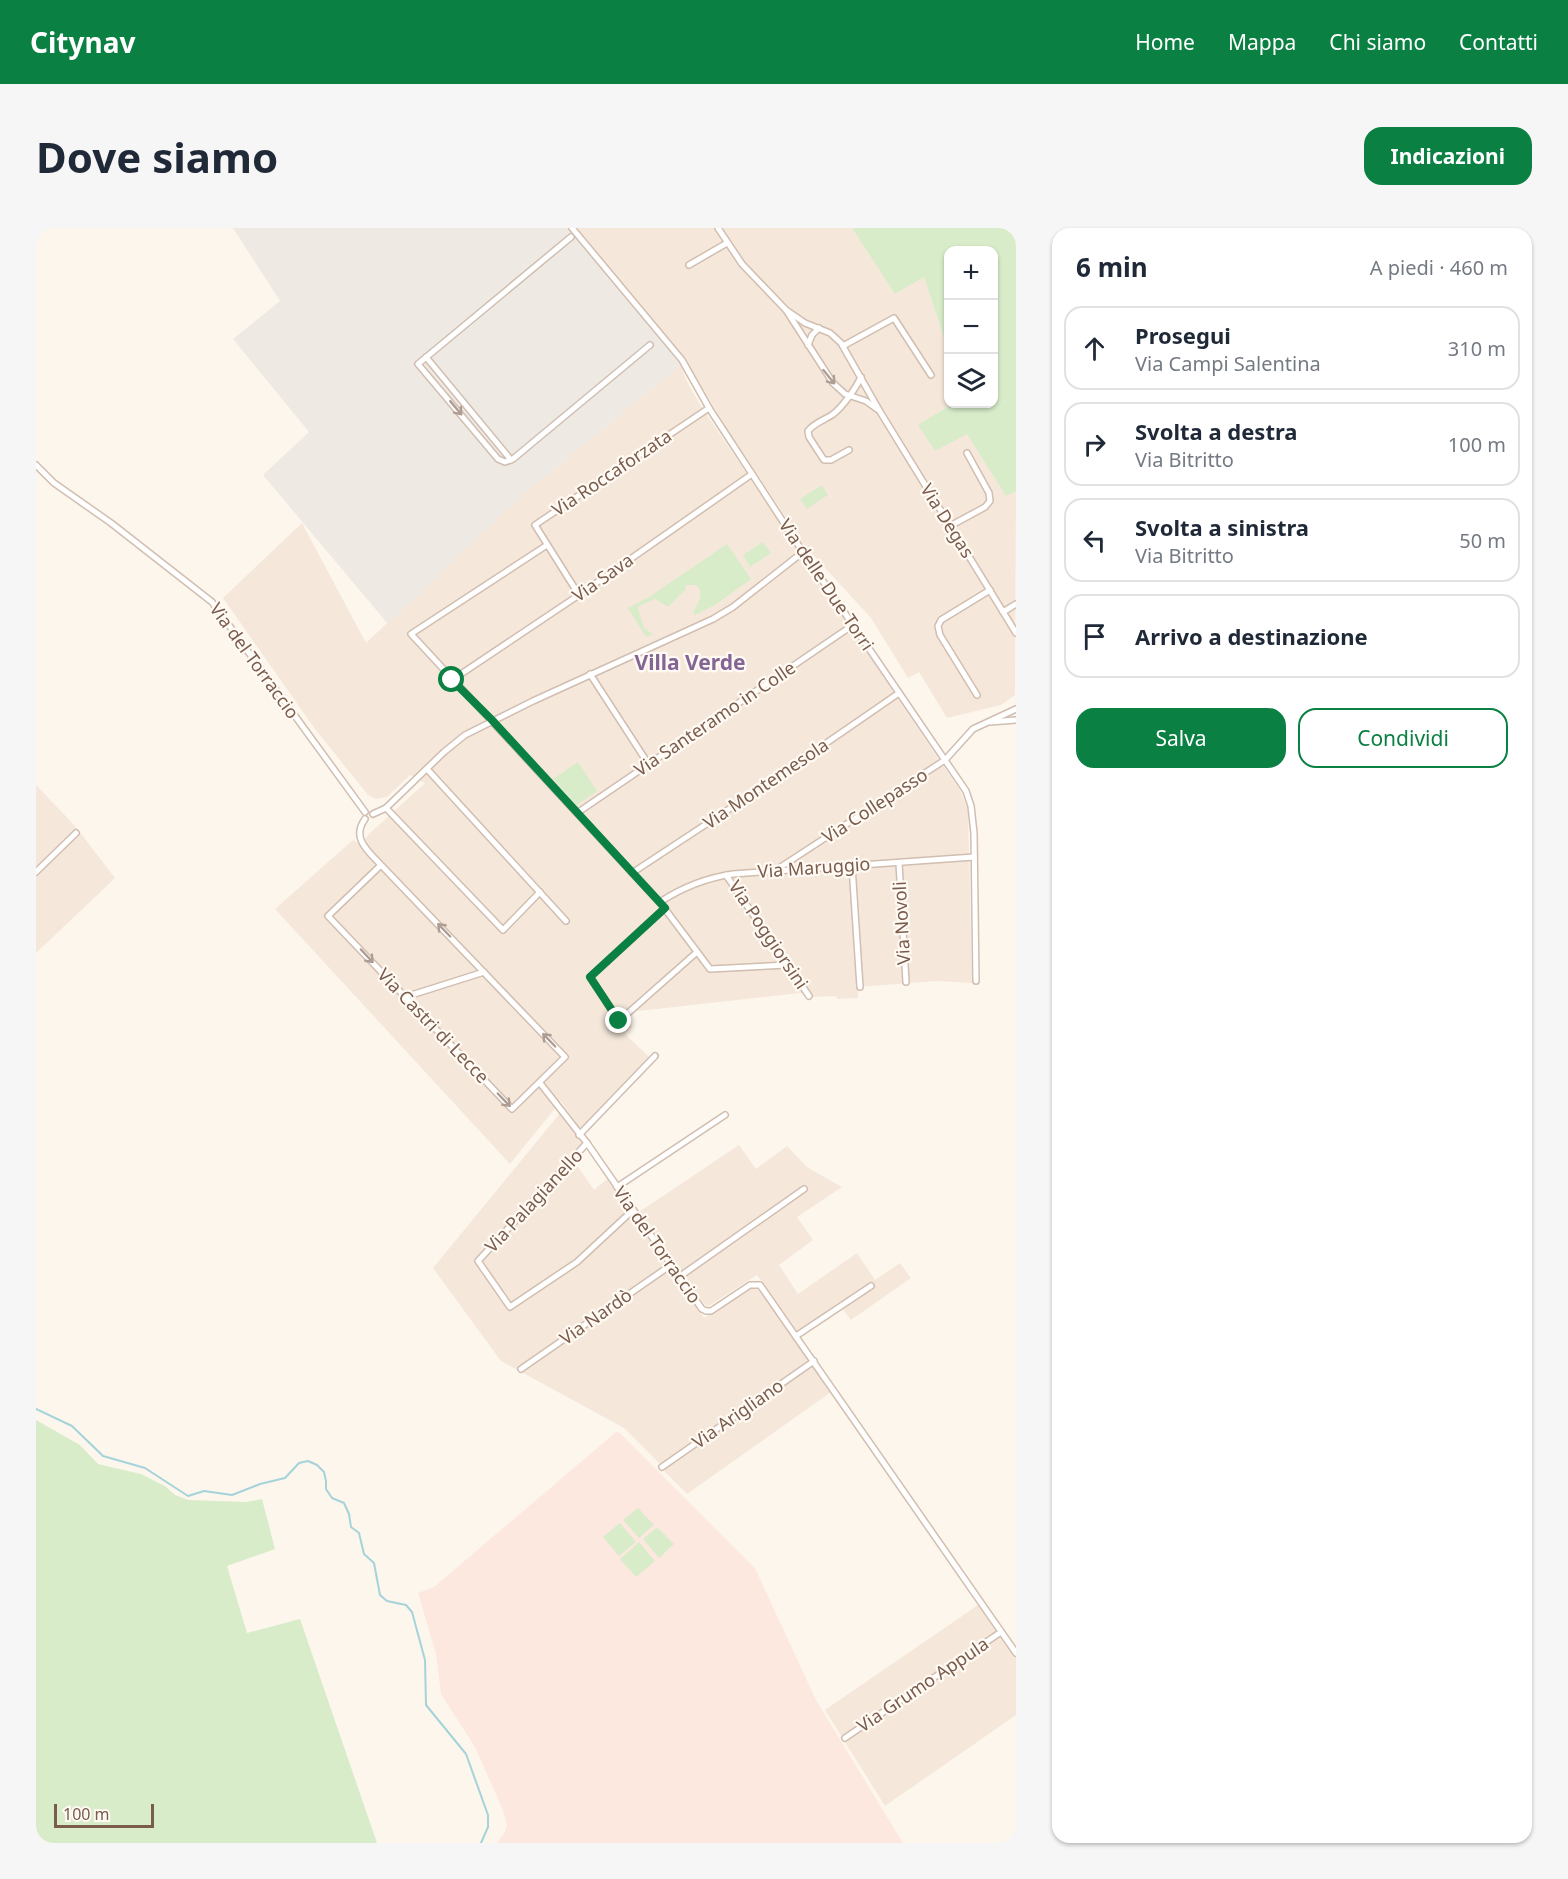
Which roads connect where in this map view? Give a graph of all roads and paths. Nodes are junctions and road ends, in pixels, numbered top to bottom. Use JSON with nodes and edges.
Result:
{"nodes":[{"id":1,"x":572,"y":228,"type":"edge"},
{"id":2,"x":718,"y":228,"type":"edge"},
{"id":3,"x":571,"y":237,"type":"dead end"},
{"id":4,"x":727,"y":243,"type":"junction"},
{"id":5,"x":689,"y":266,"type":"dead end"},
{"id":6,"x":786,"y":310,"type":"junction"},
{"id":7,"x":819,"y":328,"type":"junction"},
{"id":8,"x":651,"y":345,"type":"dead end"},
{"id":9,"x":808,"y":345,"type":"junction"},
{"id":10,"x":843,"y":346,"type":"junction"},
{"id":11,"x":426,"y":357,"type":"junction"},
{"id":12,"x":931,"y":375,"type":"dead end"},
{"id":13,"x":861,"y":377,"type":"junction"},
{"id":14,"x":848,"y":396,"type":"junction"},
{"id":15,"x":709,"y":408,"type":"junction"},
{"id":16,"x":879,"y":410,"type":"junction"},
{"id":17,"x":849,"y":450,"type":"dead end"},
{"id":18,"x":967,"y":453,"type":"dead end"},
{"id":19,"x":511,"y":460,"type":"junction"},
{"id":20,"x":36,"y":465,"type":"edge"},
{"id":21,"x":752,"y":474,"type":"junction"},
{"id":22,"x":950,"y":526,"type":"junction"},
{"id":23,"x":547,"y":545,"type":"junction"},
{"id":24,"x":803,"y":552,"type":"junction"},
{"id":25,"x":990,"y":590,"type":"junction"},
{"id":26,"x":579,"y":595,"type":"junction"},
{"id":27,"x":1016,"y":604,"type":"edge"},
{"id":28,"x":1003,"y":612,"type":"junction"},
{"id":29,"x":853,"y":625,"type":"junction"},
{"id":30,"x":1016,"y":633,"type":"edge"},
{"id":31,"x":590,"y":674,"type":"junction"},
{"id":32,"x":452,"y":680,"type":"junction"},
{"id":33,"x":899,"y":693,"type":"junction"},
{"id":34,"x":977,"y":695,"type":"dead end"},
{"id":35,"x":1016,"y":709,"type":"edge"},
{"id":36,"x":492,"y":720,"type":"junction"},
{"id":37,"x":1016,"y":720,"type":"edge"},
{"id":38,"x":988,"y":722,"type":"junction"},
{"id":39,"x":945,"y":760,"type":"junction"},
{"id":40,"x":649,"y":765,"type":"junction"},
{"id":41,"x":427,"y":769,"type":"junction"},
{"id":42,"x":386,"y":808,"type":"junction"},
{"id":43,"x":577,"y":813,"type":"junction"},
{"id":44,"x":365,"y":815,"type":"junction"},
{"id":45,"x":76,"y":833,"type":"dead end"},
{"id":46,"x":974,"y":857,"type":"junction"},
{"id":47,"x":899,"y":863,"type":"junction"},
{"id":48,"x":381,"y":865,"type":"junction"},
{"id":49,"x":852,"y":866,"type":"junction"},
{"id":50,"x":775,"y":871,"type":"junction"},
{"id":51,"x":36,"y":872,"type":"edge"},
{"id":52,"x":632,"y":873,"type":"junction"},
{"id":53,"x":726,"y":875,"type":"junction"},
{"id":54,"x":540,"y":892,"type":"junction"},
{"id":55,"x":660,"y":902,"type":"junction"},
{"id":56,"x":665,"y":908,"type":"junction"},
{"id":57,"x":566,"y":921,"type":"dead end"},
{"id":58,"x":697,"y":952,"type":"junction"},
{"id":59,"x":788,"y":965,"type":"junction"},
{"id":60,"x":484,"y":972,"type":"junction"},
{"id":61,"x":976,"y":981,"type":"dead end"},
{"id":62,"x":906,"y":982,"type":"dead end"},
{"id":63,"x":860,"y":987,"type":"dead end"},
{"id":64,"x":809,"y":996,"type":"dead end"},
{"id":65,"x":405,"y":997,"type":"junction"},
{"id":66,"x":654,"y":1056,"type":"dead end"},
{"id":67,"x":540,"y":1083,"type":"junction"},
{"id":68,"x":725,"y":1115,"type":"dead end"},
{"id":69,"x":579,"y":1135,"type":"junction"},
{"id":70,"x":587,"y":1143,"type":"junction"},
{"id":71,"x":617,"y":1187,"type":"junction"},
{"id":72,"x":804,"y":1189,"type":"dead end"},
{"id":73,"x":633,"y":1210,"type":"junction"},
{"id":74,"x":671,"y":1265,"type":"junction"},
{"id":75,"x":680,"y":1277,"type":"junction"},
{"id":76,"x":872,"y":1286,"type":"dead end"},
{"id":77,"x":796,"y":1336,"type":"junction"},
{"id":78,"x":814,"y":1360,"type":"junction"},
{"id":79,"x":521,"y":1369,"type":"dead end"},
{"id":80,"x":662,"y":1467,"type":"dead end"},
{"id":81,"x":1001,"y":1632,"type":"junction"},
{"id":82,"x":1016,"y":1653,"type":"edge"},
{"id":83,"x":845,"y":1738,"type":"dead end"}],
"edges":[{"from":1,"to":15,"type":"street","name":"Via delle Due Torri"},
{"from":2,"to":4,"type":"street","name":"Via Degas"},
{"from":3,"to":11,"type":"street"},
{"from":4,"to":5,"type":"street"},
{"from":4,"to":6,"type":"street","name":"Via Degas"},
{"from":6,"to":7,"type":"street","name":"Via Degas"},
{"from":6,"to":9,"type":"street","name":"Via Degas"},
{"from":7,"to":9,"type":"street"},
{"from":7,"to":10,"type":"street","name":"Via Degas"},
{"from":8,"to":19,"type":"street"},
{"from":9,"to":14,"type":"street","name":"Via Degas","one_way":true},
{"from":10,"to":12,"type":"street"},
{"from":10,"to":13,"type":"street","name":"Via Degas"},
{"from":11,"to":19,"type":"street"},
{"from":11,"to":19,"type":"street","one_way":true},
{"from":13,"to":14,"type":"street"},
{"from":13,"to":16,"type":"street","name":"Via Degas"},
{"from":14,"to":16,"type":"street","name":"Via Degas"},
{"from":14,"to":17,"type":"street"},
{"from":15,"to":21,"type":"street","name":"Via delle Due Torri"},
{"from":15,"to":23,"type":"street","name":"Via Roccaforzata"},
{"from":16,"to":22,"type":"street","name":"Via Degas"},
{"from":18,"to":22,"type":"street"},
{"from":20,"to":44,"type":"street","name":"Via del Torraccio"},
{"from":21,"to":24,"type":"street","name":"Via delle Due Torri"},
{"from":21,"to":26,"type":"street","name":"Via Sava"},
{"from":22,"to":25,"type":"street","name":"Via Degas"},
{"from":23,"to":26,"type":"street"},
{"from":23,"to":32,"type":"street"},
{"from":24,"to":29,"type":"street","name":"Via delle Due Torri"},
{"from":24,"to":31,"type":"street"},
{"from":25,"to":28,"type":"street","name":"Via Degas"},
{"from":25,"to":34,"type":"street"},
{"from":26,"to":32,"type":"street","name":"Via Sava"},
{"from":27,"to":28,"type":"street"},
{"from":28,"to":30,"type":"street","name":"Via Degas"},
{"from":29,"to":33,"type":"street","name":"Via delle Due Torri"},
{"from":29,"to":40,"type":"street","name":"Via Santeramo in Colle"},
{"from":31,"to":36,"type":"street"},
{"from":31,"to":40,"type":"street"},
{"from":32,"to":36,"type":"street"},
{"from":33,"to":39,"type":"street","name":"Via delle Due Torri"},
{"from":33,"to":52,"type":"street","name":"Via Montemesola"},
{"from":35,"to":38,"type":"street"},
{"from":36,"to":41,"type":"street"},
{"from":36,"to":43,"type":"street"},
{"from":37,"to":38,"type":"street"},
{"from":38,"to":39,"type":"street"},
{"from":39,"to":46,"type":"street","name":"Via delle Due Torri"},
{"from":39,"to":50,"type":"street","name":"Via Collepasso"},
{"from":40,"to":43,"type":"street","name":"Via Santeramo in Colle"},
{"from":41,"to":42,"type":"street"},
{"from":41,"to":54,"type":"street"},
{"from":42,"to":44,"type":"street"},
{"from":42,"to":54,"type":"street"},
{"from":43,"to":52,"type":"street"},
{"from":44,"to":48,"type":"street"},
{"from":45,"to":51,"type":"street"},
{"from":46,"to":47,"type":"street","name":"Via Maruggio"},
{"from":46,"to":61,"type":"street","name":"Via delle Due Torri"},
{"from":47,"to":49,"type":"street","name":"Via Maruggio"},
{"from":47,"to":62,"type":"street","name":"Via Novoli"},
{"from":60,"to":48,"type":"street","one_way":true},
{"from":48,"to":65,"type":"street","name":"Via Castri di Lecce","one_way":true},
{"from":49,"to":50,"type":"street","name":"Via Maruggio"},
{"from":49,"to":63,"type":"street"},
{"from":50,"to":53,"type":"street","name":"Via Maruggio"},
{"from":52,"to":55,"type":"street"},
{"from":53,"to":55,"type":"street","name":"Via Maruggio"},
{"from":53,"to":59,"type":"street","name":"Via Poggiorsini"},
{"from":54,"to":57,"type":"street"},
{"from":55,"to":56,"type":"street"},
{"from":56,"to":58,"type":"street"},
{"from":56,"to":58,"type":"street"},
{"from":58,"to":59,"type":"street"},
{"from":59,"to":64,"type":"street","name":"Via Poggiorsini"},
{"from":60,"to":65,"type":"street"},
{"from":67,"to":60,"type":"street","one_way":true},
{"from":65,"to":67,"type":"street","name":"Via Castri di Lecce","one_way":true},
{"from":66,"to":69,"type":"street"},
{"from":67,"to":69,"type":"street","name":"Via del Torraccio"},
{"from":68,"to":71,"type":"street"},
{"from":69,"to":70,"type":"street","name":"Via del Torraccio"},
{"from":70,"to":71,"type":"street","name":"Via del Torraccio"},
{"from":70,"to":73,"type":"street","name":"Via Palagianello"},
{"from":71,"to":73,"type":"street","name":"Via del Torraccio"},
{"from":72,"to":75,"type":"street"},
{"from":73,"to":74,"type":"street","name":"Via del Torraccio"},
{"from":74,"to":75,"type":"street","name":"Via del Torraccio"},
{"from":74,"to":79,"type":"street","name":"Via Nardò"},
{"from":75,"to":77,"type":"street","name":"Via del Torraccio"},
{"from":76,"to":77,"type":"street"},
{"from":77,"to":78,"type":"street","name":"Via del Torraccio"},
{"from":78,"to":80,"type":"street","name":"Via Arigliano"},
{"from":78,"to":81,"type":"street","name":"Via del Torraccio"},
{"from":81,"to":82,"type":"street","name":"Via del Torraccio"},
{"from":81,"to":83,"type":"street","name":"Via Grumo Appula"}]}
